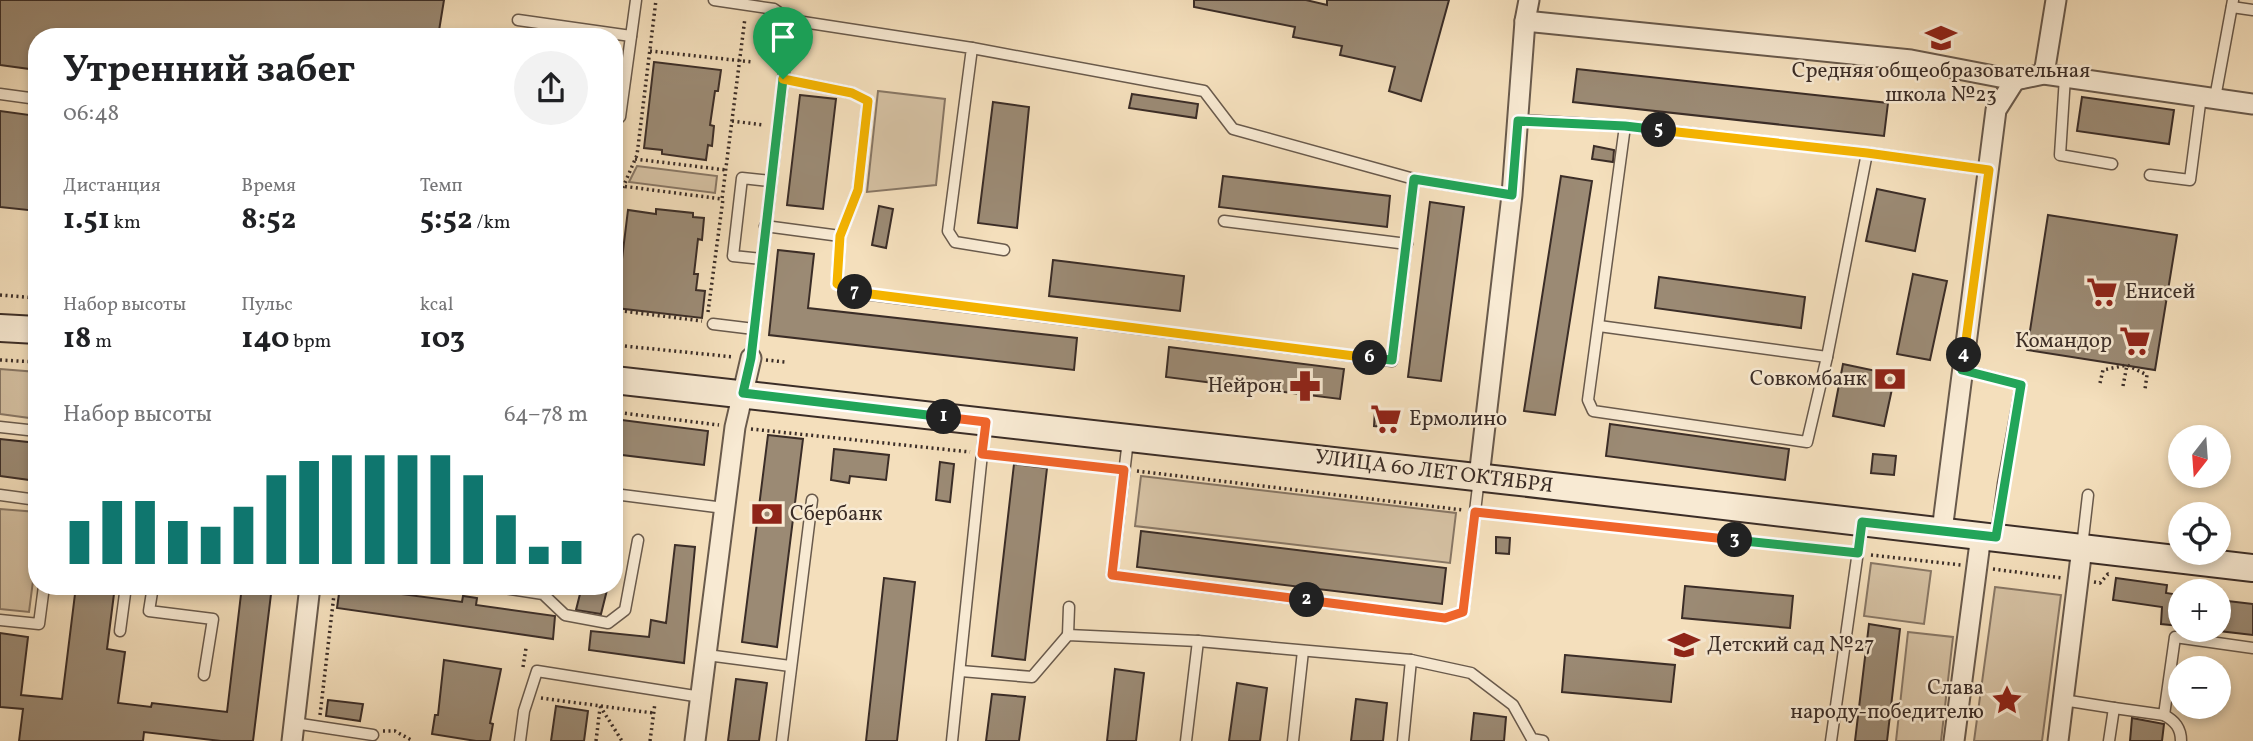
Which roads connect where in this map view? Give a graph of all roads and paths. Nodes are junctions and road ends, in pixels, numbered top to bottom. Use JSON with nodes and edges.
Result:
{"nodes":[{"id":1,"x":636,"y":0,"type":"edge"},
{"id":2,"x":656,"y":0,"type":"edge"},
{"id":3,"x":714,"y":0,"type":"edge"},
{"id":4,"x":1529,"y":0,"type":"edge"},
{"id":5,"x":2056,"y":0,"type":"edge"},
{"id":6,"x":2232,"y":4,"type":"edge"},
{"id":7,"x":747,"y":5,"type":"junction"},
{"id":8,"x":2253,"y":10,"type":"edge"},
{"id":9,"x":518,"y":20,"type":"dead end"},
{"id":10,"x":790,"y":20,"type":"junction"},
{"id":11,"x":1525,"y":22,"type":"junction"},
{"id":12,"x":574,"y":28,"type":"edge"},
{"id":13,"x":623,"y":35,"type":"edge"},
{"id":14,"x":631,"y":36,"type":"junction"},
{"id":15,"x":972,"y":48,"type":"junction"},
{"id":16,"x":650,"y":51,"type":"junction"},
{"id":17,"x":740,"y":60,"type":"junction"},
{"id":18,"x":752,"y":62,"type":"dead end"},
{"id":19,"x":623,"y":66,"type":"edge"},
{"id":20,"x":2044,"y":74,"type":"junction"},
{"id":21,"x":2066,"y":77,"type":"junction"},
{"id":22,"x":783,"y":79,"type":"junction"},
{"id":23,"x":2015,"y":79,"type":"junction"},
{"id":24,"x":0,"y":94,"type":"edge"},
{"id":25,"x":2208,"y":97,"type":"junction"},
{"id":26,"x":28,"y":98,"type":"edge"},
{"id":27,"x":2253,"y":104,"type":"edge"},
{"id":28,"x":732,"y":121,"type":"junction"},
{"id":29,"x":1518,"y":121,"type":"junction"},
{"id":30,"x":1625,"y":126,"type":"junction"},
{"id":31,"x":777,"y":127,"type":"junction"},
{"id":32,"x":1867,"y":153,"type":"junction"},
{"id":33,"x":635,"y":159,"type":"junction"},
{"id":34,"x":2112,"y":164,"type":"dead end"},
{"id":35,"x":726,"y":170,"type":"junction"},
{"id":36,"x":1989,"y":170,"type":"junction"},
{"id":37,"x":2150,"y":175,"type":"dead end"},
{"id":38,"x":1414,"y":179,"type":"junction"},
{"id":39,"x":770,"y":181,"type":"junction"},
{"id":40,"x":624,"y":186,"type":"joint"},
{"id":41,"x":1512,"y":195,"type":"junction"},
{"id":42,"x":722,"y":199,"type":"junction"},
{"id":43,"x":739,"y":201,"type":"junction"},
{"id":44,"x":1224,"y":221,"type":"dead end"},
{"id":45,"x":765,"y":226,"type":"junction"},
{"id":46,"x":840,"y":236,"type":"junction"},
{"id":47,"x":1406,"y":244,"type":"junction"},
{"id":48,"x":1004,"y":250,"type":"dead end"},
{"id":49,"x":762,"y":259,"type":"junction"},
{"id":50,"x":0,"y":295,"type":"edge"},
{"id":51,"x":28,"y":297,"type":"edge"},
{"id":52,"x":623,"y":311,"type":"edge"},
{"id":53,"x":713,"y":324,"type":"dead end"},
{"id":54,"x":1599,"y":326,"type":"junction"},
{"id":55,"x":0,"y":328,"type":"edge"},
{"id":56,"x":754,"y":329,"type":"junction"},
{"id":57,"x":28,"y":330,"type":"edge"},
{"id":58,"x":623,"y":346,"type":"edge"},
{"id":59,"x":1827,"y":357,"type":"junction"},
{"id":60,"x":751,"y":358,"type":"junction"},
{"id":61,"x":0,"y":360,"type":"edge"},
{"id":62,"x":28,"y":362,"type":"edge"},
{"id":63,"x":785,"y":362,"type":"dead end"},
{"id":64,"x":2127,"y":365,"type":"junction"},
{"id":65,"x":1962,"y":370,"type":"junction"},
{"id":66,"x":623,"y":381,"type":"edge"},
{"id":67,"x":2100,"y":383,"type":"dead end"},
{"id":68,"x":2123,"y":386,"type":"dead end"},
{"id":69,"x":2145,"y":389,"type":"dead end"},
{"id":70,"x":743,"y":393,"type":"junction"},
{"id":71,"x":623,"y":413,"type":"edge"},
{"id":72,"x":986,"y":422,"type":"junction"},
{"id":73,"x":0,"y":427,"type":"edge"},
{"id":74,"x":735,"y":427,"type":"junction"},
{"id":75,"x":28,"y":430,"type":"edge"},
{"id":76,"x":1128,"y":438,"type":"junction"},
{"id":77,"x":982,"y":454,"type":"junction"},
{"id":78,"x":1124,"y":470,"type":"junction"},
{"id":79,"x":1479,"y":477,"type":"junction"},
{"id":80,"x":0,"y":495,"type":"edge"},
{"id":81,"x":623,"y":495,"type":"edge"},
{"id":82,"x":2088,"y":495,"type":"dead end"},
{"id":83,"x":28,"y":499,"type":"edge"},
{"id":84,"x":811,"y":500,"type":"dead end"},
{"id":85,"x":724,"y":508,"type":"junction"},
{"id":86,"x":1475,"y":512,"type":"junction"},
{"id":87,"x":1862,"y":522,"type":"junction"},
{"id":88,"x":1942,"y":531,"type":"junction"},
{"id":89,"x":1989,"y":536,"type":"junction"},
{"id":90,"x":638,"y":540,"type":"dead end"},
{"id":91,"x":2082,"y":548,"type":"junction"},
{"id":92,"x":1858,"y":553,"type":"junction"},
{"id":93,"x":1977,"y":567,"type":"junction"},
{"id":94,"x":2253,"y":568,"type":"edge"},
{"id":95,"x":2118,"y":576,"type":"dead end"},
{"id":96,"x":2077,"y":580,"type":"junction"},
{"id":97,"x":43,"y":595,"type":"edge"},
{"id":98,"x":125,"y":595,"type":"edge"},
{"id":99,"x":152,"y":595,"type":"edge"},
{"id":100,"x":309,"y":595,"type":"edge"},
{"id":101,"x":334,"y":595,"type":"edge"},
{"id":102,"x":544,"y":595,"type":"edge"},
{"id":103,"x":1069,"y":607,"type":"dead end"},
{"id":104,"x":0,"y":620,"type":"edge"},
{"id":105,"x":120,"y":631,"type":"dead end"},
{"id":106,"x":1068,"y":635,"type":"junction"},
{"id":107,"x":1198,"y":641,"type":"junction"},
{"id":108,"x":526,"y":648,"type":"dead end"},
{"id":109,"x":2253,"y":648,"type":"edge"},
{"id":110,"x":1303,"y":651,"type":"junction"},
{"id":111,"x":707,"y":655,"type":"junction"},
{"id":112,"x":1411,"y":660,"type":"junction"},
{"id":113,"x":790,"y":666,"type":"junction"},
{"id":114,"x":523,"y":671,"type":"dead end"},
{"id":115,"x":961,"y":671,"type":"junction"},
{"id":116,"x":204,"y":675,"type":"dead end"},
{"id":117,"x":656,"y":690,"type":"junction"},
{"id":118,"x":529,"y":696,"type":"junction"},
{"id":119,"x":701,"y":697,"type":"junction"},
{"id":120,"x":2063,"y":700,"type":"junction"},
{"id":121,"x":600,"y":706,"type":"junction"},
{"id":122,"x":2114,"y":708,"type":"junction"},
{"id":123,"x":653,"y":713,"type":"junction"},
{"id":124,"x":2164,"y":715,"type":"junction"},
{"id":125,"x":318,"y":727,"type":"junction"},
{"id":126,"x":293,"y":732,"type":"edge"},
{"id":127,"x":373,"y":735,"type":"joint"},
{"id":128,"x":1536,"y":740,"type":"edge"},
{"id":129,"x":413,"y":741,"type":"edge"},
{"id":130,"x":520,"y":741,"type":"edge"},
{"id":131,"x":596,"y":741,"type":"edge"},
{"id":132,"x":622,"y":741,"type":"edge"},
{"id":133,"x":650,"y":741,"type":"edge"},
{"id":134,"x":695,"y":741,"type":"edge"},
{"id":135,"x":782,"y":741,"type":"edge"},
{"id":136,"x":953,"y":741,"type":"edge"},
{"id":137,"x":1186,"y":741,"type":"edge"},
{"id":138,"x":1293,"y":741,"type":"edge"},
{"id":139,"x":1403,"y":741,"type":"edge"},
{"id":140,"x":1831,"y":741,"type":"edge"},
{"id":141,"x":1954,"y":741,"type":"edge"},
{"id":142,"x":2058,"y":741,"type":"edge"},
{"id":143,"x":2109,"y":741,"type":"edge"},
{"id":144,"x":2181,"y":741,"type":"edge"}],
"edges":[{"from":1,"to":14,"type":"lane"},
{"from":2,"to":16,"type":"path"},
{"from":3,"to":7,"type":"lane"},
{"from":4,"to":11,"type":"street"},
{"from":5,"to":20,"type":"street"},
{"from":6,"to":8,"type":"lane"},
{"from":6,"to":25,"type":"lane"},
{"from":7,"to":10,"type":"lane"},
{"from":7,"to":17,"type":"path"},
{"from":9,"to":12,"type":"lane"},
{"from":10,"to":15,"type":"lane"},
{"from":10,"to":22,"type":"lane"},
{"from":11,"to":23,"type":"street"},
{"from":11,"to":29,"type":"street"},
{"from":13,"to":14,"type":"lane"},
{"from":14,"to":19,"type":"lane"},
{"from":15,"to":38,"type":"lane"},
{"from":15,"to":48,"type":"lane"},
{"from":16,"to":17,"type":"path"},
{"from":16,"to":33,"type":"path"},
{"from":17,"to":18,"type":"path"},
{"from":17,"to":28,"type":"path"},
{"from":20,"to":21,"type":"street"},
{"from":20,"to":23,"type":"street"},
{"from":21,"to":25,"type":"street"},
{"from":21,"to":34,"type":"lane"},
{"from":22,"to":31,"type":"lane"},
{"from":22,"to":46,"type":"lane"},
{"from":23,"to":36,"type":"street"},
{"from":24,"to":26,"type":"lane"},
{"from":25,"to":27,"type":"street"},
{"from":25,"to":37,"type":"lane"},
{"from":28,"to":31,"type":"path"},
{"from":28,"to":35,"type":"path"},
{"from":29,"to":30,"type":"lane"},
{"from":29,"to":41,"type":"street"},
{"from":30,"to":32,"type":"lane"},
{"from":30,"to":54,"type":"lane"},
{"from":31,"to":39,"type":"lane"},
{"from":32,"to":36,"type":"lane"},
{"from":32,"to":59,"type":"lane"},
{"from":33,"to":35,"type":"path"},
{"from":33,"to":40,"type":"path"},
{"from":35,"to":42,"type":"path"},
{"from":36,"to":65,"type":"street"},
{"from":38,"to":41,"type":"lane"},
{"from":38,"to":47,"type":"lane"},
{"from":39,"to":43,"type":"lane"},
{"from":39,"to":45,"type":"lane"},
{"from":40,"to":42,"type":"path"},
{"from":41,"to":79,"type":"street"},
{"from":42,"to":43,"type":"path"},
{"from":42,"to":52,"type":"path"},
{"from":43,"to":49,"type":"lane"},
{"from":44,"to":47,"type":"lane"},
{"from":45,"to":46,"type":"lane"},
{"from":45,"to":49,"type":"lane"},
{"from":46,"to":47,"type":"lane"},
{"from":49,"to":56,"type":"lane"},
{"from":50,"to":51,"type":"path"},
{"from":53,"to":56,"type":"lane"},
{"from":54,"to":59,"type":"lane"},
{"from":54,"to":59,"type":"lane"},
{"from":55,"to":57,"type":"main road"},
{"from":56,"to":60,"type":"lane"},
{"from":58,"to":60,"type":"path"},
{"from":60,"to":63,"type":"path"},
{"from":60,"to":70,"type":"street"},
{"from":61,"to":62,"type":"path"},
{"from":64,"to":67,"type":"path"},
{"from":64,"to":68,"type":"path"},
{"from":64,"to":69,"type":"path"},
{"from":65,"to":88,"type":"street"},
{"from":65,"to":89,"type":"lane"},
{"from":66,"to":70,"type":"main road","name":"УЛИЦА 60 ЛЕТ ОКТЯБРЯ"},
{"from":70,"to":72,"type":"main road","name":"УЛИЦА 60 ЛЕТ ОКТЯБРЯ"},
{"from":70,"to":74,"type":"street"},
{"from":71,"to":74,"type":"path"},
{"from":72,"to":76,"type":"main road","name":"УЛИЦА 60 ЛЕТ ОКТЯБРЯ"},
{"from":72,"to":77,"type":"lane"},
{"from":73,"to":75,"type":"lane"},
{"from":74,"to":77,"type":"path"},
{"from":74,"to":85,"type":"street"},
{"from":76,"to":78,"type":"lane"},
{"from":76,"to":79,"type":"main road","name":"УЛИЦА 60 ЛЕТ ОКТЯБРЯ"},
{"from":77,"to":78,"type":"path"},
{"from":77,"to":115,"type":"lane"},
{"from":78,"to":86,"type":"path"},
{"from":78,"to":86,"type":"lane"},
{"from":79,"to":86,"type":"lane"},
{"from":79,"to":87,"type":"main road","name":"УЛИЦА 60 ЛЕТ ОКТЯБРЯ"},
{"from":80,"to":83,"type":"lane"},
{"from":81,"to":85,"type":"lane"},
{"from":82,"to":91,"type":"lane"},
{"from":84,"to":113,"type":"lane"},
{"from":85,"to":111,"type":"street"},
{"from":86,"to":92,"type":"path"},
{"from":87,"to":88,"type":"main road","name":"УЛИЦА 60 ЛЕТ ОКТЯБРЯ"},
{"from":87,"to":92,"type":"lane"},
{"from":88,"to":89,"type":"main road","name":"УЛИЦА 60 ЛЕТ ОКТЯБРЯ"},
{"from":89,"to":91,"type":"main road","name":"УЛИЦА 60 ЛЕТ ОКТЯБРЯ"},
{"from":89,"to":93,"type":"street"},
{"from":90,"to":102,"type":"lane"},
{"from":91,"to":94,"type":"main road","name":"УЛИЦА 60 ЛЕТ ОКТЯБРЯ"},
{"from":91,"to":96,"type":"street"},
{"from":92,"to":93,"type":"path"},
{"from":92,"to":140,"type":"lane"},
{"from":93,"to":96,"type":"path"},
{"from":93,"to":141,"type":"street"},
{"from":95,"to":96,"type":"path"},
{"from":96,"to":120,"type":"street"},
{"from":97,"to":104,"type":"lane"},
{"from":98,"to":105,"type":"lane"},
{"from":99,"to":116,"type":"lane"},
{"from":100,"to":126,"type":"street"},
{"from":101,"to":125,"type":"path"},
{"from":103,"to":106,"type":"lane"},
{"from":106,"to":107,"type":"lane"},
{"from":106,"to":115,"type":"lane"},
{"from":107,"to":110,"type":"lane"},
{"from":107,"to":137,"type":"lane"},
{"from":108,"to":114,"type":"path"},
{"from":109,"to":124,"type":"lane"},
{"from":110,"to":112,"type":"lane"},
{"from":110,"to":138,"type":"lane"},
{"from":111,"to":113,"type":"lane"},
{"from":111,"to":119,"type":"street"},
{"from":112,"to":128,"type":"lane"},
{"from":112,"to":139,"type":"lane"},
{"from":113,"to":135,"type":"lane"},
{"from":115,"to":136,"type":"lane"},
{"from":117,"to":118,"type":"lane"},
{"from":117,"to":119,"type":"lane"},
{"from":117,"to":123,"type":"path"},
{"from":118,"to":121,"type":"path"},
{"from":118,"to":130,"type":"lane"},
{"from":119,"to":134,"type":"street"},
{"from":120,"to":122,"type":"lane"},
{"from":120,"to":142,"type":"street"},
{"from":121,"to":123,"type":"path"},
{"from":121,"to":131,"type":"path"},
{"from":121,"to":132,"type":"path"},
{"from":122,"to":124,"type":"lane"},
{"from":122,"to":143,"type":"lane"},
{"from":123,"to":133,"type":"path"},
{"from":124,"to":144,"type":"lane"},
{"from":125,"to":126,"type":"lane"},
{"from":125,"to":127,"type":"lane"},
{"from":127,"to":129,"type":"path"}]}
